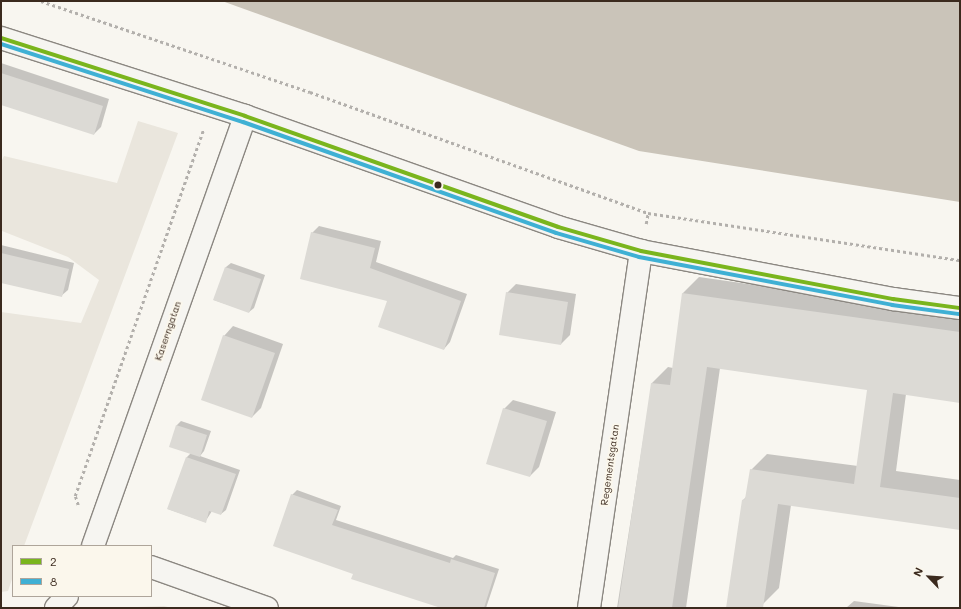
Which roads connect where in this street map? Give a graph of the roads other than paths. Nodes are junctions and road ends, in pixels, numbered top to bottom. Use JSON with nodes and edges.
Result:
{"nodes":[{"id":1,"x":1,"y":38,"type":"edge"},
{"id":2,"x":245,"y":116,"type":"junction"},
{"id":3,"x":641,"y":251,"type":"junction"},
{"id":4,"x":960,"y":308,"type":"edge"},
{"id":5,"x":93,"y":545,"type":"edge"},
{"id":6,"x":152,"y":567,"type":"edge"},
{"id":7,"x":66,"y":597,"type":"edge"},
{"id":8,"x":56,"y":608,"type":"edge"},
{"id":9,"x":267,"y":608,"type":"edge"},
{"id":10,"x":589,"y":608,"type":"edge"}],
"edges":[{"from":1,"to":2,"type":"street"},
{"from":2,"to":3,"type":"street"},
{"from":2,"to":5,"type":"street","name":"Kaserngatan"},
{"from":3,"to":4,"type":"street"},
{"from":3,"to":10,"type":"street","name":"Regementsgatan"},
{"from":6,"to":9,"type":"street"},
{"from":7,"to":8,"type":"street"}]}
